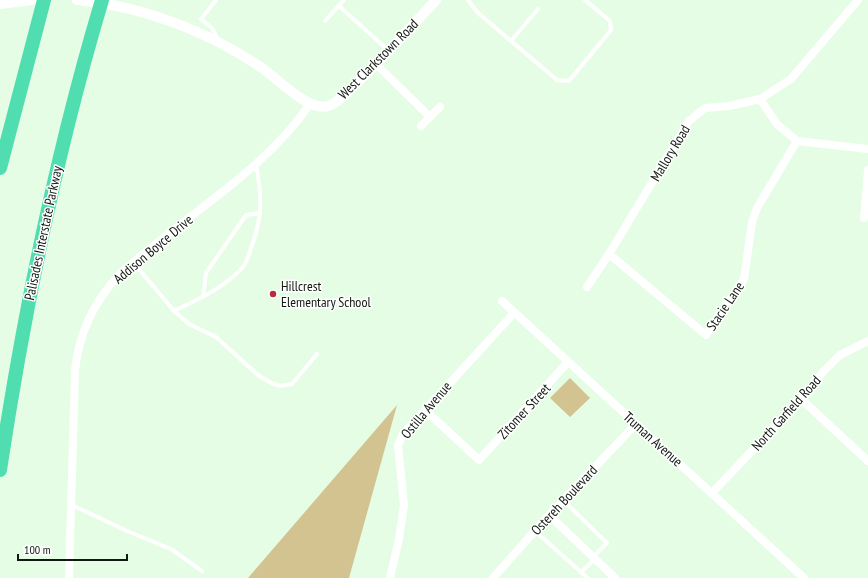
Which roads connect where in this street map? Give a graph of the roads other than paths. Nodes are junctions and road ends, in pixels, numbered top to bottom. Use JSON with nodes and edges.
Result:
{"nodes":[{"id":1,"x":31,"y":0,"type":"edge"},
{"id":2,"x":44,"y":0,"type":"edge"},
{"id":3,"x":77,"y":0,"type":"edge"},
{"id":4,"x":102,"y":0,"type":"edge"},
{"id":5,"x":216,"y":0,"type":"edge"},
{"id":6,"x":344,"y":0,"type":"edge"},
{"id":7,"x":436,"y":0,"type":"edge"},
{"id":8,"x":468,"y":0,"type":"edge"},
{"id":9,"x":585,"y":0,"type":"edge"},
{"id":10,"x":854,"y":1,"type":"edge"},
{"id":11,"x":0,"y":4,"type":"edge"},
{"id":12,"x":339,"y":6,"type":"junction"},
{"id":13,"x":538,"y":9,"type":"dead end"},
{"id":14,"x":325,"y":21,"type":"dead end"},
{"id":15,"x":511,"y":41,"type":"junction"},
{"id":16,"x":218,"y":42,"type":"junction"},
{"id":17,"x":389,"y":51,"type":"junction"},
{"id":18,"x":376,"y":64,"type":"junction"},
{"id":19,"x":760,"y":99,"type":"junction"},
{"id":20,"x":310,"y":104,"type":"junction"},
{"id":21,"x":440,"y":107,"type":"dead end"},
{"id":22,"x":430,"y":117,"type":"junction"},
{"id":23,"x":421,"y":126,"type":"dead end"},
{"id":24,"x":797,"y":140,"type":"junction"},
{"id":25,"x":868,"y":149,"type":"edge"},
{"id":26,"x":256,"y":164,"type":"junction"},
{"id":27,"x":0,"y":168,"type":"edge"},
{"id":28,"x":868,"y":170,"type":"edge"},
{"id":29,"x":260,"y":213,"type":"junction"},
{"id":30,"x":864,"y":218,"type":"dead end"},
{"id":31,"x":609,"y":254,"type":"junction"},
{"id":32,"x":133,"y":262,"type":"junction"},
{"id":33,"x":587,"y":287,"type":"dead end"},
{"id":34,"x":203,"y":297,"type":"junction"},
{"id":35,"x":502,"y":301,"type":"dead end"},
{"id":36,"x":174,"y":311,"type":"junction"},
{"id":37,"x":514,"y":313,"type":"junction"},
{"id":38,"x":868,"y":341,"type":"edge"},
{"id":39,"x":317,"y":354,"type":"dead end"},
{"id":40,"x":568,"y":362,"type":"junction"},
{"id":41,"x":801,"y":399,"type":"junction"},
{"id":42,"x":424,"y":410,"type":"junction"},
{"id":43,"x":636,"y":424,"type":"junction"},
{"id":44,"x":868,"y":461,"type":"edge"},
{"id":45,"x":0,"y":470,"type":"edge"},
{"id":46,"x":712,"y":493,"type":"junction"},
{"id":47,"x":563,"y":500,"type":"junction"},
{"id":48,"x":71,"y":504,"type":"junction"},
{"id":49,"x":548,"y":515,"type":"junction"},
{"id":50,"x":535,"y":531,"type":"junction"},
{"id":51,"x":594,"y":558,"type":"junction"},
{"id":52,"x":202,"y":571,"type":"dead end"},
{"id":53,"x":581,"y":572,"type":"junction"},
{"id":54,"x":69,"y":578,"type":"edge"},
{"id":55,"x":390,"y":578,"type":"edge"},
{"id":56,"x":493,"y":578,"type":"edge"},
{"id":57,"x":588,"y":578,"type":"edge"},
{"id":58,"x":615,"y":578,"type":"edge"},
{"id":59,"x":804,"y":578,"type":"edge"}],
"edges":[{"from":1,"to":11,"type":"street"},
{"from":2,"to":27,"type":"highway"},
{"from":3,"to":16,"type":"street"},
{"from":4,"to":45,"type":"highway","name":"Palisades Interstate Parkway"},
{"from":5,"to":16,"type":"lane"},
{"from":6,"to":12,"type":"lane"},
{"from":7,"to":17,"type":"street","name":"West Clarkstown Road"},
{"from":8,"to":15,"type":"lane"},
{"from":9,"to":15,"type":"lane"},
{"from":10,"to":19,"type":"street","name":"Mallory Road"},
{"from":12,"to":14,"type":"lane"},
{"from":12,"to":17,"type":"lane"},
{"from":13,"to":15,"type":"lane"},
{"from":16,"to":20,"type":"street"},
{"from":17,"to":18,"type":"street","name":"West Clarkstown Road"},
{"from":18,"to":20,"type":"street","name":"West Clarkstown Road"},
{"from":18,"to":22,"type":"street"},
{"from":19,"to":24,"type":"street"},
{"from":19,"to":31,"type":"street","name":"Mallory Road"},
{"from":20,"to":26,"type":"street","name":"Addison Boyce Drive"},
{"from":21,"to":22,"type":"street"},
{"from":22,"to":23,"type":"street"},
{"from":24,"to":25,"type":"street"},
{"from":24,"to":31,"type":"street","name":"Stacie Lane"},
{"from":26,"to":29,"type":"lane"},
{"from":26,"to":32,"type":"street","name":"Addison Boyce Drive"},
{"from":28,"to":30,"type":"street"},
{"from":29,"to":34,"type":"lane"},
{"from":29,"to":34,"type":"lane"},
{"from":31,"to":33,"type":"street","name":"Mallory Road"},
{"from":32,"to":36,"type":"lane"},
{"from":32,"to":48,"type":"street","name":"Addison Boyce Drive"},
{"from":34,"to":36,"type":"lane"},
{"from":35,"to":37,"type":"street","name":"Truman Avenue"},
{"from":36,"to":39,"type":"lane"},
{"from":37,"to":40,"type":"street","name":"Truman Avenue"},
{"from":37,"to":42,"type":"street","name":"Ostilla Avenue"},
{"from":38,"to":41,"type":"street","name":"North Garfield Road"},
{"from":40,"to":42,"type":"street","name":"Zitomer Street"},
{"from":40,"to":43,"type":"street","name":"Truman Avenue"},
{"from":41,"to":44,"type":"street"},
{"from":41,"to":46,"type":"street","name":"North Garfield Road"},
{"from":42,"to":55,"type":"street","name":"Ostilla Avenue"},
{"from":43,"to":46,"type":"street","name":"Truman Avenue"},
{"from":43,"to":47,"type":"street","name":"Ostereh Boulevard"},
{"from":46,"to":59,"type":"street","name":"Truman Avenue"},
{"from":47,"to":49,"type":"street","name":"Ostereh Boulevard"},
{"from":47,"to":51,"type":"lane"},
{"from":48,"to":52,"type":"lane"},
{"from":48,"to":54,"type":"street","name":"Addison Boyce Drive"},
{"from":49,"to":50,"type":"street","name":"Ostereh Boulevard"},
{"from":49,"to":51,"type":"street"},
{"from":50,"to":53,"type":"lane"},
{"from":50,"to":56,"type":"street","name":"Ostereh Boulevard"},
{"from":51,"to":53,"type":"lane"},
{"from":51,"to":58,"type":"street"},
{"from":53,"to":57,"type":"lane"}]}
